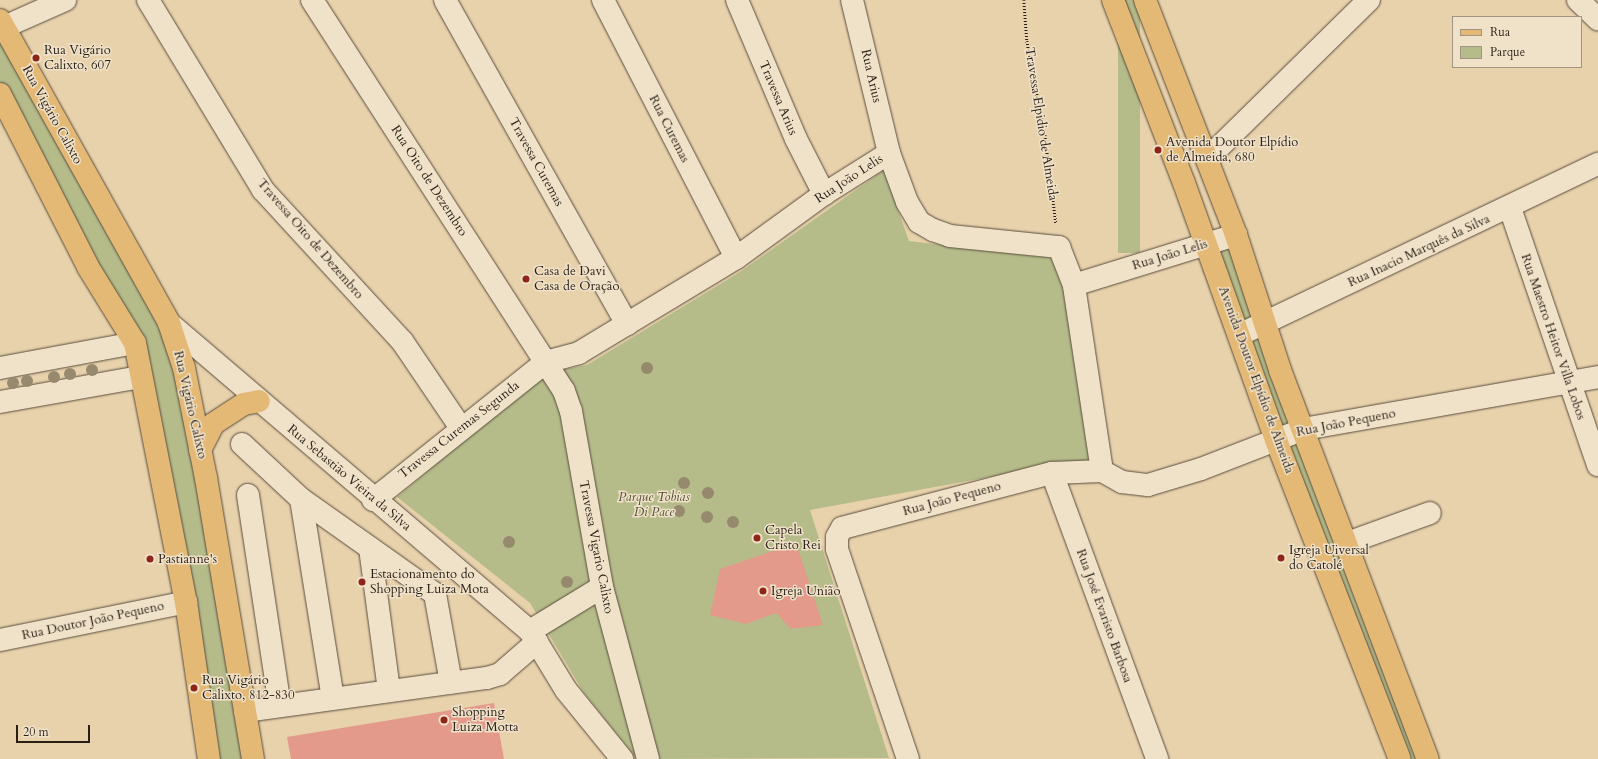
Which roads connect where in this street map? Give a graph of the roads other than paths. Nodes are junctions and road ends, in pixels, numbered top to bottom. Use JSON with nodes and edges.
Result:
{"nodes":[{"id":1,"x":65,"y":0,"type":"edge"},
{"id":2,"x":148,"y":0,"type":"edge"},
{"id":3,"x":312,"y":0,"type":"edge"},
{"id":4,"x":445,"y":0,"type":"edge"},
{"id":5,"x":602,"y":0,"type":"edge"},
{"id":6,"x":737,"y":0,"type":"edge"},
{"id":7,"x":852,"y":0,"type":"edge"},
{"id":8,"x":1113,"y":0,"type":"edge"},
{"id":9,"x":1145,"y":0,"type":"edge"},
{"id":10,"x":1369,"y":0,"type":"edge"},
{"id":11,"x":1578,"y":0,"type":"edge"},
{"id":12,"x":1598,"y":19,"type":"edge"},
{"id":13,"x":2,"y":24,"type":"edge"},
{"id":14,"x":3,"y":106,"type":"edge"},
{"id":15,"x":889,"y":153,"type":"junction"},
{"id":16,"x":1207,"y":158,"type":"junction"},
{"id":17,"x":1598,"y":164,"type":"edge"},
{"id":18,"x":824,"y":194,"type":"junction"},
{"id":19,"x":1510,"y":208,"type":"junction"},
{"id":20,"x":1236,"y":235,"type":"junction"},
{"id":21,"x":1206,"y":243,"type":"junction"},
{"id":22,"x":736,"y":258,"type":"junction"},
{"id":23,"x":1074,"y":285,"type":"junction"},
{"id":24,"x":169,"y":324,"type":"junction"},
{"id":25,"x":627,"y":324,"type":"junction"},
{"id":26,"x":1264,"y":324,"type":"junction"},
{"id":27,"x":1239,"y":335,"type":"junction"},
{"id":28,"x":135,"y":343,"type":"junction"},
{"id":29,"x":546,"y":362,"type":"junction"},
{"id":30,"x":0,"y":368,"type":"edge"},
{"id":31,"x":141,"y":377,"type":"junction"},
{"id":32,"x":1598,"y":377,"type":"edge"},
{"id":33,"x":1568,"y":382,"type":"junction"},
{"id":34,"x":259,"y":401,"type":"junction"},
{"id":35,"x":0,"y":402,"type":"edge"},
{"id":36,"x":461,"y":428,"type":"junction"},
{"id":37,"x":1304,"y":429,"type":"junction"},
{"id":38,"x":1276,"y":440,"type":"junction"},
{"id":39,"x":242,"y":444,"type":"dead end"},
{"id":40,"x":200,"y":450,"type":"junction"},
{"id":41,"x":1598,"y":465,"type":"edge"},
{"id":42,"x":1102,"y":470,"type":"junction"},
{"id":43,"x":1052,"y":473,"type":"junction"},
{"id":44,"x":248,"y":495,"type":"dead end"},
{"id":45,"x":301,"y":499,"type":"junction"},
{"id":46,"x":373,"y":500,"type":"junction"},
{"id":47,"x":1430,"y":513,"type":"dead end"},
{"id":48,"x":1347,"y":543,"type":"junction"},
{"id":49,"x":370,"y":548,"type":"junction"},
{"id":50,"x":602,"y":587,"type":"junction"},
{"id":51,"x":186,"y":602,"type":"junction"},
{"id":52,"x":533,"y":637,"type":"junction"},
{"id":53,"x":0,"y":640,"type":"edge"},
{"id":54,"x":450,"y":683,"type":"junction"},
{"id":55,"x":389,"y":690,"type":"junction"},
{"id":56,"x":333,"y":698,"type":"junction"},
{"id":57,"x":280,"y":706,"type":"junction"},
{"id":58,"x":245,"y":711,"type":"junction"},
{"id":59,"x":209,"y":759,"type":"edge"},
{"id":60,"x":253,"y":759,"type":"edge"},
{"id":61,"x":622,"y":759,"type":"edge"},
{"id":62,"x":648,"y":759,"type":"edge"},
{"id":63,"x":908,"y":759,"type":"edge"},
{"id":64,"x":1157,"y":759,"type":"edge"},
{"id":65,"x":1400,"y":759,"type":"edge"},
{"id":66,"x":1428,"y":759,"type":"edge"}],
"edges":[{"from":1,"to":13,"type":"street"},
{"from":2,"to":36,"type":"street","name":"Travessa Oito de Dezembro"},
{"from":3,"to":29,"type":"street","name":"Rua Oito de Dezembro"},
{"from":4,"to":25,"type":"street","name":"Travessa Curemas"},
{"from":5,"to":22,"type":"street","name":"Rua Curemas"},
{"from":6,"to":18,"type":"street","name":"Travessa Arius"},
{"from":7,"to":15,"type":"street","name":"Rua Arius"},
{"from":8,"to":21,"type":"main road","name":"Avenida Doutor Elpídio de Almeida"},
{"from":9,"to":16,"type":"main road","name":"Avenida Doutor Elpídio de Almeida"},
{"from":10,"to":16,"type":"street"},
{"from":11,"to":12,"type":"street"},
{"from":13,"to":24,"type":"main road","name":"Rua Vigário Calixto"},
{"from":14,"to":28,"type":"main road"},
{"from":15,"to":18,"type":"street","name":"Rua João Lelis"},
{"from":15,"to":23,"type":"street","name":"Rua João Lelis"},
{"from":16,"to":20,"type":"main road","name":"Avenida Doutor Elpídio de Almeida"},
{"from":17,"to":19,"type":"street","name":"Rua Inacio Marquês da Silva"},
{"from":18,"to":22,"type":"street","name":"Rua João Lelis"},
{"from":19,"to":26,"type":"street","name":"Rua Inacio Marquês da Silva"},
{"from":19,"to":33,"type":"street","name":"Rua Maestro Heitor Villa Lobos"},
{"from":20,"to":21,"type":"street","name":"Rua João Lelis"},
{"from":20,"to":26,"type":"main road","name":"Avenida Doutor Elpídio de Almeida"},
{"from":21,"to":23,"type":"street","name":"Rua João Lelis"},
{"from":21,"to":27,"type":"main road","name":"Avenida Doutor Elpídio de Almeida"},
{"from":22,"to":25,"type":"street","name":"Rua João Lelis"},
{"from":23,"to":42,"type":"street"},
{"from":24,"to":34,"type":"street","name":"Rua Sebastião Vieira da Silva"},
{"from":24,"to":40,"type":"main road","name":"Rua Vigário Calixto"},
{"from":25,"to":29,"type":"street","name":"Rua João Lelis"},
{"from":26,"to":27,"type":"street","name":"Rua Inacio Marquês da Silva"},
{"from":26,"to":37,"type":"main road","name":"Avenida Doutor Elpídio de Almeida"},
{"from":27,"to":38,"type":"main road","name":"Avenida Doutor Elpídio de Almeida"},
{"from":28,"to":30,"type":"street"},
{"from":28,"to":31,"type":"main road"},
{"from":29,"to":36,"type":"street","name":"Travessa Curemas Segunda"},
{"from":29,"to":50,"type":"street","name":"Travessa Vigario Calixto"},
{"from":31,"to":35,"type":"street"},
{"from":31,"to":51,"type":"main road"},
{"from":32,"to":33,"type":"street","name":"Rua João Pequeno"},
{"from":33,"to":37,"type":"street","name":"Rua João Pequeno"},
{"from":33,"to":41,"type":"street","name":"Rua Maestro Heitor Villa Lobos"},
{"from":34,"to":40,"type":"main road"},
{"from":34,"to":46,"type":"street","name":"Rua Sebastião Vieira da Silva"},
{"from":36,"to":46,"type":"street","name":"Travessa Curemas Segunda"},
{"from":37,"to":38,"type":"street","name":"Rua João Pequeno"},
{"from":37,"to":48,"type":"main road","name":"Avenida Doutor Elpídio de Almeida"},
{"from":38,"to":42,"type":"street","name":"Rua João Pequeno"},
{"from":38,"to":65,"type":"main road","name":"Avenida Doutor Elpídio de Almeida"},
{"from":39,"to":45,"type":"street"},
{"from":40,"to":58,"type":"main road","name":"Rua Vigário Calixto"},
{"from":42,"to":43,"type":"street","name":"Rua João Pequeno"},
{"from":43,"to":63,"type":"street","name":"Rua João Pequeno"},
{"from":43,"to":64,"type":"street","name":"Rua José Evaristo Barbosa"},
{"from":44,"to":57,"type":"street"},
{"from":45,"to":49,"type":"street"},
{"from":45,"to":56,"type":"street"},
{"from":46,"to":52,"type":"street","name":"Rua Sebastião Vieira da Silva"},
{"from":47,"to":48,"type":"street"},
{"from":48,"to":66,"type":"main road","name":"Avenida Doutor Elpídio de Almeida"},
{"from":49,"to":54,"type":"street"},
{"from":49,"to":55,"type":"street"},
{"from":50,"to":52,"type":"street"},
{"from":50,"to":62,"type":"street","name":"Travessa Vigario Calixto"},
{"from":51,"to":53,"type":"street","name":"Rua Doutor João Pequeno"},
{"from":51,"to":59,"type":"main road"},
{"from":52,"to":54,"type":"street"},
{"from":52,"to":61,"type":"street","name":"Rua Sebastião Vieira da Silva"},
{"from":54,"to":55,"type":"street"},
{"from":55,"to":56,"type":"street"},
{"from":56,"to":57,"type":"street"},
{"from":57,"to":58,"type":"street"},
{"from":58,"to":60,"type":"main road","name":"Rua Vigário Calixto"}]}
